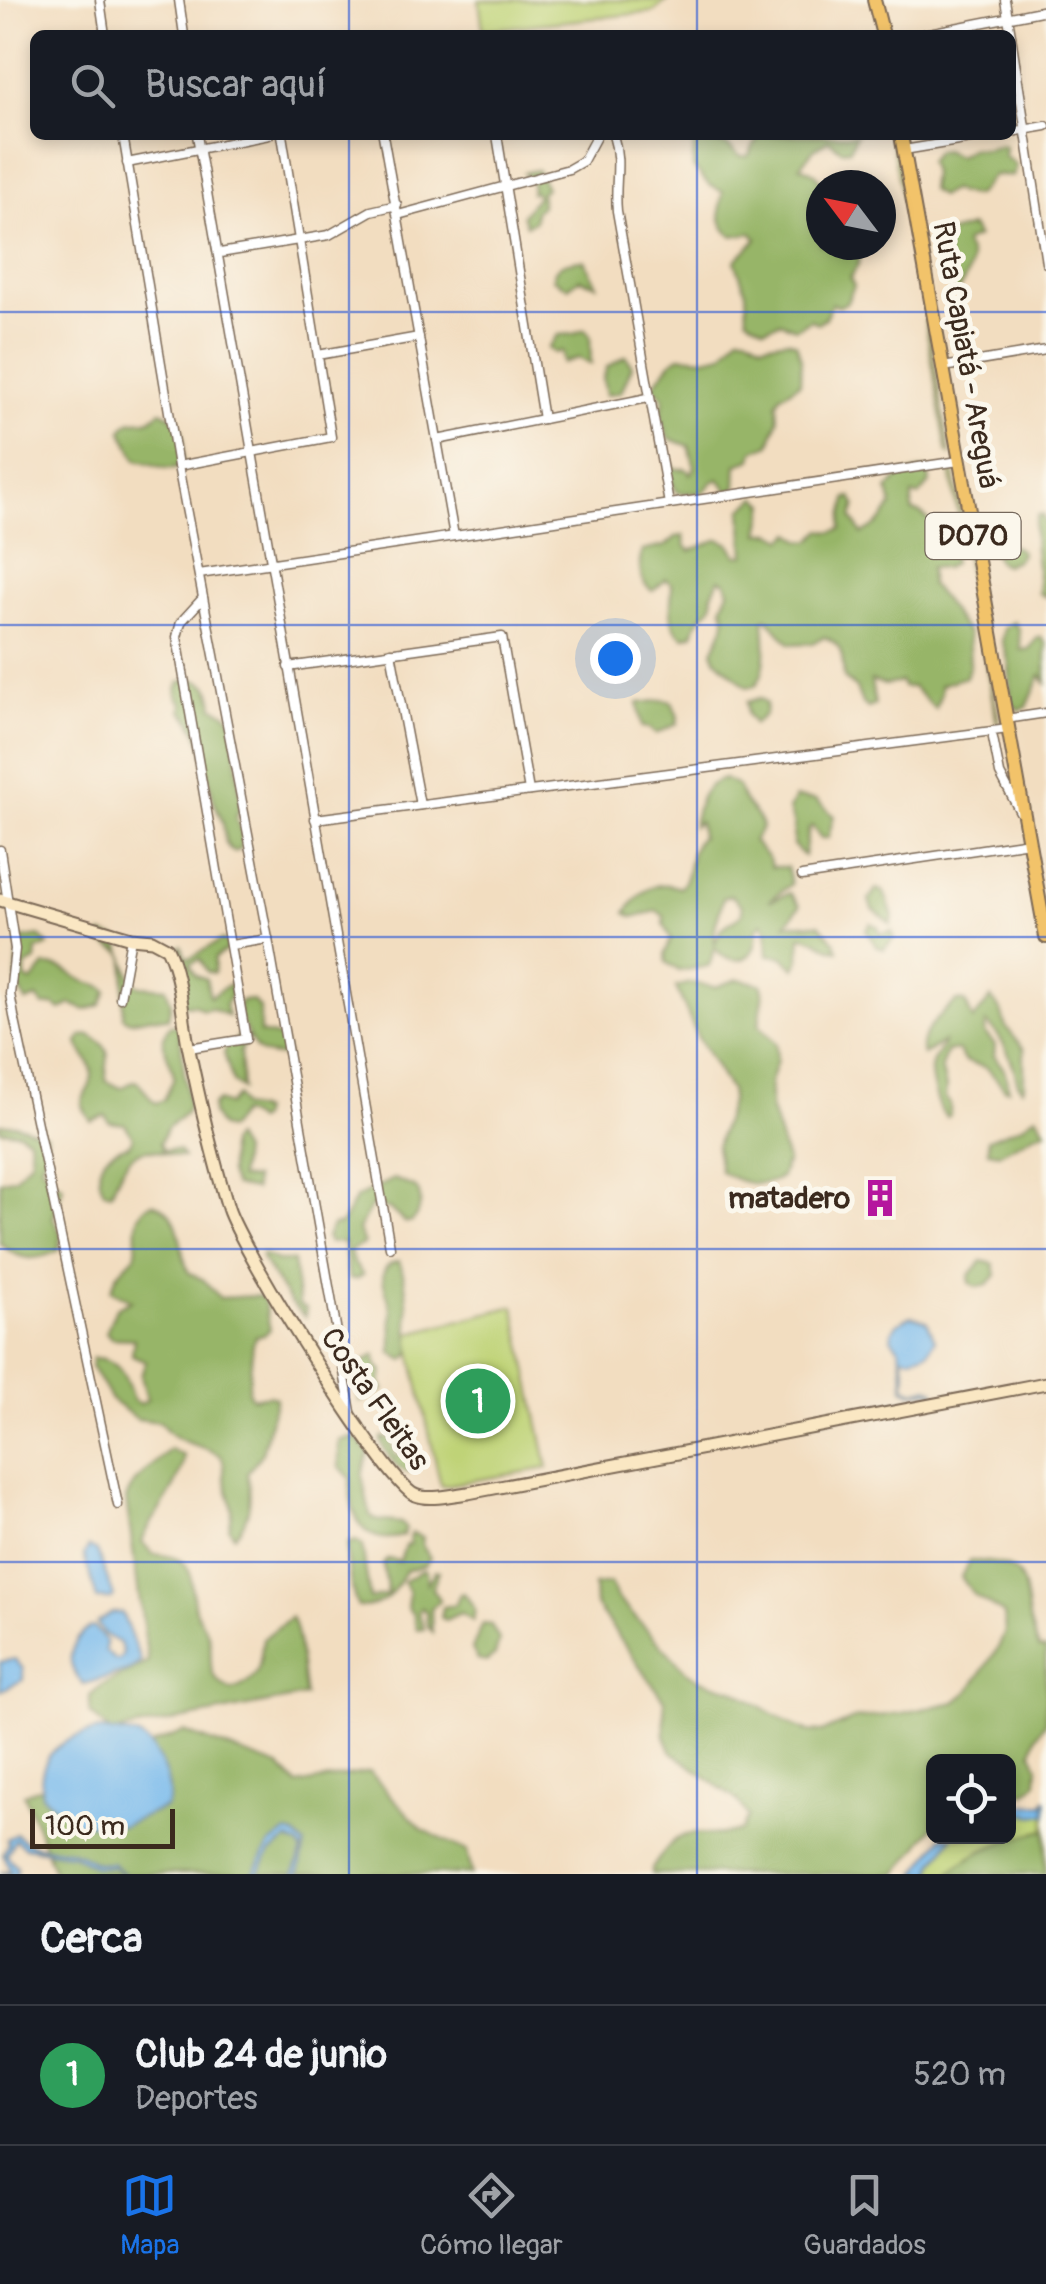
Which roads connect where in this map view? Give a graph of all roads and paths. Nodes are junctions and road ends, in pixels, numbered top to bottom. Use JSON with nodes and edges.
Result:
{"nodes":[{"id":1,"x":100,"y":0,"type":"edge"},
{"id":2,"x":179,"y":0,"type":"edge"},
{"id":3,"x":874,"y":0,"type":"edge"},
{"id":4,"x":1006,"y":0,"type":"edge"},
{"id":5,"x":1046,"y":10,"type":"edge"},
{"id":6,"x":1008,"y":16,"type":"junction"},
{"id":7,"x":105,"y":30,"type":"edge"},
{"id":8,"x":183,"y":30,"type":"edge"},
{"id":9,"x":881,"y":30,"type":"edge"},
{"id":10,"x":942,"y":30,"type":"edge"},
{"id":11,"x":1010,"y":30,"type":"edge"},
{"id":12,"x":1016,"y":67,"type":"edge"},
{"id":13,"x":1046,"y":126,"type":"edge"},
{"id":14,"x":1026,"y":130,"type":"junction"},
{"id":15,"x":1016,"y":131,"type":"edge"},
{"id":16,"x":124,"y":140,"type":"edge"},
{"id":17,"x":198,"y":140,"type":"edge"},
{"id":18,"x":245,"y":140,"type":"edge"},
{"id":19,"x":283,"y":140,"type":"edge"},
{"id":20,"x":384,"y":140,"type":"edge"},
{"id":21,"x":498,"y":140,"type":"edge"},
{"id":22,"x":594,"y":140,"type":"edge"},
{"id":23,"x":614,"y":140,"type":"edge"},
{"id":24,"x":902,"y":140,"type":"edge"},
{"id":25,"x":964,"y":140,"type":"edge"},
{"id":26,"x":199,"y":149,"type":"junction"},
{"id":27,"x":904,"y":150,"type":"junction"},
{"id":28,"x":128,"y":163,"type":"junction"},
{"id":29,"x":505,"y":185,"type":"junction"},
{"id":30,"x":397,"y":210,"type":"junction"},
{"id":31,"x":299,"y":240,"type":"junction"},
{"id":32,"x":220,"y":253,"type":"junction"},
{"id":33,"x":1046,"y":263,"type":"edge"},
{"id":34,"x":419,"y":337,"type":"junction"},
{"id":35,"x":1046,"y":350,"type":"edge"},
{"id":36,"x":318,"y":356,"type":"junction"},
{"id":37,"x":943,"y":367,"type":"junction"},
{"id":38,"x":648,"y":398,"type":"junction"},
{"id":39,"x":543,"y":419,"type":"junction"},
{"id":40,"x":438,"y":440,"type":"junction"},
{"id":41,"x":252,"y":452,"type":"junction"},
{"id":42,"x":960,"y":461,"type":"junction"},
{"id":43,"x":178,"y":466,"type":"junction"},
{"id":44,"x":669,"y":504,"type":"junction"},
{"id":45,"x":454,"y":536,"type":"junction"},
{"id":46,"x":270,"y":564,"type":"junction"},
{"id":47,"x":199,"y":574,"type":"junction"},
{"id":48,"x":203,"y":597,"type":"junction"},
{"id":49,"x":390,"y":652,"type":"junction"},
{"id":50,"x":288,"y":667,"type":"junction"},
{"id":51,"x":1046,"y":713,"type":"edge"},
{"id":52,"x":1007,"y":724,"type":"junction"},
{"id":53,"x":993,"y":738,"type":"dead end"},
{"id":54,"x":529,"y":791,"type":"junction"},
{"id":55,"x":420,"y":805,"type":"junction"},
{"id":56,"x":315,"y":819,"type":"junction"},
{"id":57,"x":1024,"y":820,"type":"junction"},
{"id":58,"x":1028,"y":842,"type":"junction"},
{"id":59,"x":0,"y":850,"type":"edge"},
{"id":60,"x":802,"y":876,"type":"dead end"},
{"id":61,"x":4,"y":901,"type":"edge"},
{"id":62,"x":1046,"y":937,"type":"edge"},
{"id":63,"x":131,"y":938,"type":"junction"},
{"id":64,"x":268,"y":939,"type":"junction"},
{"id":65,"x":230,"y":946,"type":"junction"},
{"id":66,"x":120,"y":998,"type":"dead end"},
{"id":67,"x":189,"y":1048,"type":"junction"},
{"id":68,"x":390,"y":1247,"type":"dead end"},
{"id":69,"x":1046,"y":1383,"type":"edge"},
{"id":70,"x":351,"y":1412,"type":"junction"},
{"id":71,"x":118,"y":1505,"type":"dead end"}],
"edges":[{"from":1,"to":7,"type":"street"},
{"from":2,"to":8,"type":"street"},
{"from":3,"to":9,"type":"main road"},
{"from":4,"to":6,"type":"street"},
{"from":5,"to":6,"type":"street"},
{"from":6,"to":10,"type":"street"},
{"from":6,"to":11,"type":"street"},
{"from":12,"to":14,"type":"street"},
{"from":13,"to":14,"type":"street"},
{"from":14,"to":15,"type":"street"},
{"from":14,"to":33,"type":"street"},
{"from":16,"to":28,"type":"street"},
{"from":17,"to":26,"type":"street"},
{"from":18,"to":26,"type":"street"},
{"from":19,"to":31,"type":"street"},
{"from":20,"to":30,"type":"street"},
{"from":21,"to":29,"type":"street"},
{"from":22,"to":29,"type":"street"},
{"from":23,"to":38,"type":"street"},
{"from":24,"to":27,"type":"main road","name":"Ruta Capiatá - Areguá","number":"D070"},
{"from":25,"to":27,"type":"street"},
{"from":26,"to":28,"type":"street"},
{"from":26,"to":32,"type":"street"},
{"from":27,"to":37,"type":"main road","name":"Ruta Capiatá - Areguá","number":"D070"},
{"from":28,"to":43,"type":"street"},
{"from":29,"to":30,"type":"street"},
{"from":29,"to":39,"type":"street"},
{"from":30,"to":31,"type":"street"},
{"from":30,"to":34,"type":"street"},
{"from":31,"to":32,"type":"street"},
{"from":31,"to":36,"type":"street"},
{"from":32,"to":41,"type":"street"},
{"from":34,"to":36,"type":"street"},
{"from":34,"to":40,"type":"street"},
{"from":35,"to":37,"type":"street"},
{"from":36,"to":41,"type":"street"},
{"from":37,"to":42,"type":"main road","name":"Ruta Capiatá - Areguá","number":"D070"},
{"from":38,"to":39,"type":"street"},
{"from":38,"to":44,"type":"street"},
{"from":39,"to":40,"type":"street"},
{"from":40,"to":45,"type":"street"},
{"from":41,"to":43,"type":"street"},
{"from":41,"to":46,"type":"street"},
{"from":42,"to":44,"type":"street"},
{"from":42,"to":52,"type":"main road","name":"Ruta Capiatá - Areguá","number":"D070"},
{"from":43,"to":47,"type":"street"},
{"from":44,"to":45,"type":"street"},
{"from":45,"to":46,"type":"street"},
{"from":46,"to":47,"type":"street"},
{"from":46,"to":50,"type":"street"},
{"from":47,"to":48,"type":"street"},
{"from":48,"to":64,"type":"street"},
{"from":48,"to":65,"type":"street"},
{"from":49,"to":50,"type":"street"},
{"from":49,"to":54,"type":"street"},
{"from":49,"to":55,"type":"street"},
{"from":50,"to":56,"type":"street"},
{"from":51,"to":52,"type":"street"},
{"from":52,"to":54,"type":"street"},
{"from":52,"to":57,"type":"main road","name":"Ruta Capiatá - Areguá","number":"D070"},
{"from":53,"to":57,"type":"street"},
{"from":54,"to":55,"type":"street"},
{"from":55,"to":56,"type":"street"},
{"from":56,"to":68,"type":"street"},
{"from":57,"to":58,"type":"main road","name":"Ruta Capiatá - Areguá","number":"D070"},
{"from":58,"to":60,"type":"street"},
{"from":58,"to":62,"type":"main road","name":"Ruta Capiatá - Areguá","number":"D070"},
{"from":59,"to":61,"type":"street"},
{"from":61,"to":63,"type":"main road","name":"Costa Fleitas"},
{"from":61,"to":71,"type":"street"},
{"from":63,"to":66,"type":"street"},
{"from":63,"to":67,"type":"main road","name":"Costa Fleitas"},
{"from":64,"to":65,"type":"street"},
{"from":64,"to":70,"type":"street"},
{"from":65,"to":67,"type":"street"},
{"from":67,"to":70,"type":"main road","name":"Costa Fleitas"},
{"from":69,"to":70,"type":"main road","name":"Costa Fleitas"}]}
